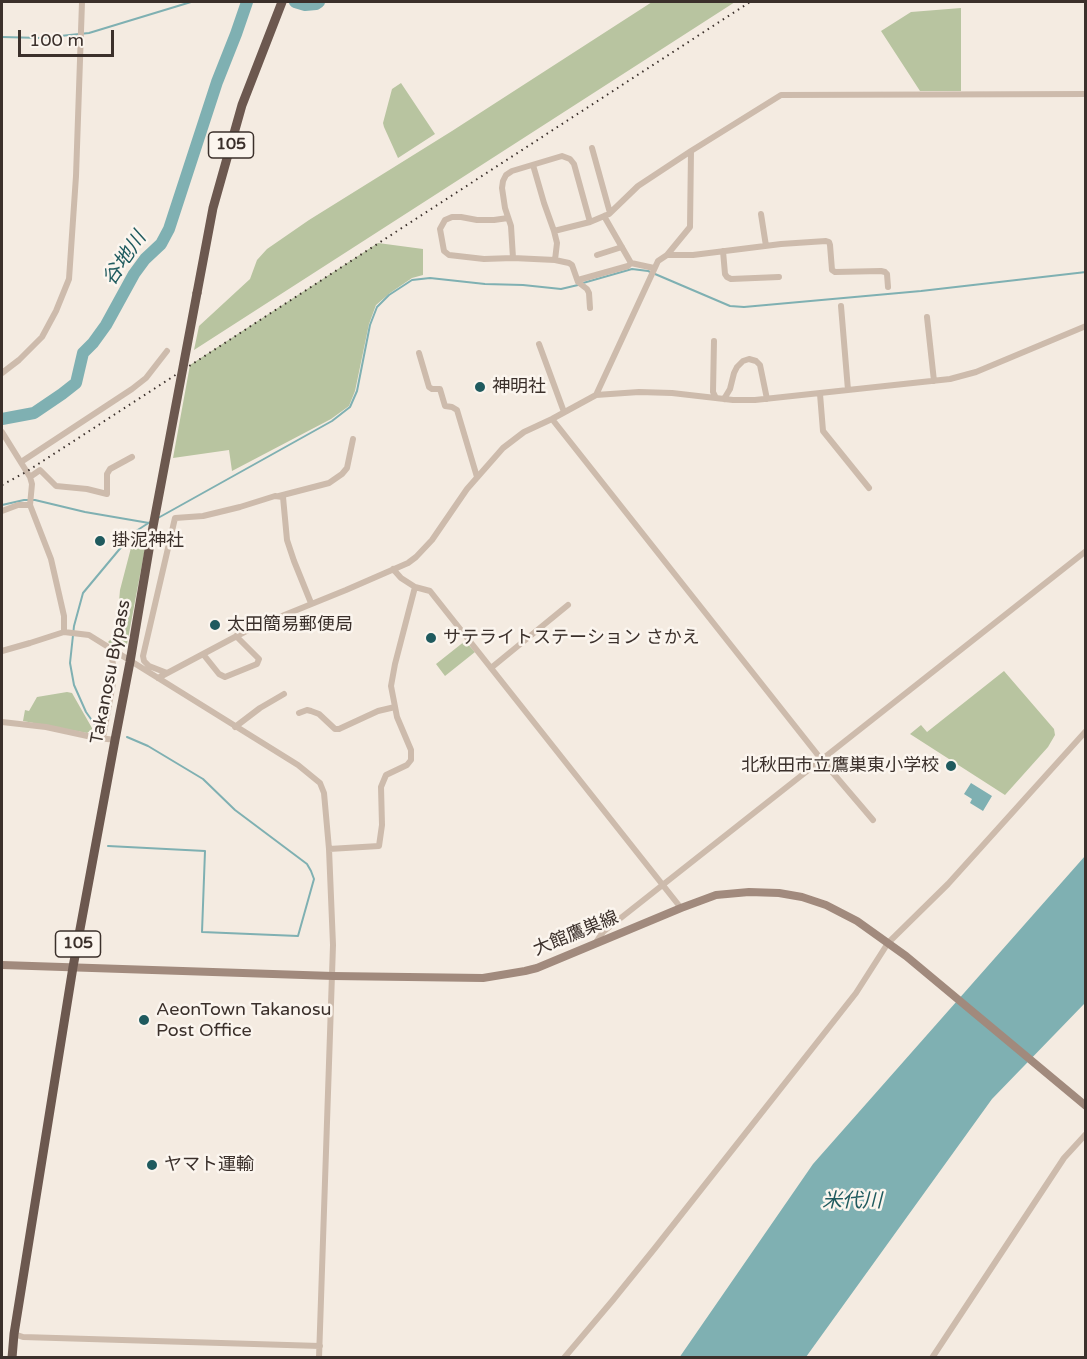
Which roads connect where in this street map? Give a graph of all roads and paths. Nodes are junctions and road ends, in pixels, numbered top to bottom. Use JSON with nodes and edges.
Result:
{"nodes":[{"id":1,"x":82,"y":2,"type":"edge"},
{"id":2,"x":282,"y":2,"type":"edge"},
{"id":3,"x":1086,"y":94,"type":"edge"},
{"id":4,"x":592,"y":148,"type":"dead end"},
{"id":5,"x":691,"y":151,"type":"junction"},
{"id":6,"x":533,"y":165,"type":"junction"},
{"id":7,"x":761,"y":214,"type":"dead end"},
{"id":8,"x":607,"y":215,"type":"junction"},
{"id":9,"x":508,"y":218,"type":"junction"},
{"id":10,"x":590,"y":222,"type":"junction"},
{"id":11,"x":554,"y":231,"type":"junction"},
{"id":12,"x":766,"y":246,"type":"junction"},
{"id":13,"x":622,"y":247,"type":"junction"},
{"id":14,"x":723,"y":251,"type":"junction"},
{"id":15,"x":597,"y":255,"type":"dead end"},
{"id":16,"x":667,"y":255,"type":"junction"},
{"id":17,"x":513,"y":258,"type":"junction"},
{"id":18,"x":555,"y":260,"type":"junction"},
{"id":19,"x":631,"y":263,"type":"junction"},
{"id":20,"x":652,"y":272,"type":"junction"},
{"id":21,"x":779,"y":277,"type":"dead end"},
{"id":22,"x":579,"y":283,"type":"junction"},
{"id":23,"x":888,"y":287,"type":"dead end"},
{"id":24,"x":841,"y":306,"type":"dead end"},
{"id":25,"x":590,"y":308,"type":"dead end"},
{"id":26,"x":927,"y":316,"type":"dead end"},
{"id":27,"x":1086,"y":327,"type":"edge"},
{"id":28,"x":714,"y":341,"type":"dead end"},
{"id":29,"x":539,"y":344,"type":"dead end"},
{"id":30,"x":167,"y":351,"type":"dead end"},
{"id":31,"x":419,"y":353,"type":"dead end"},
{"id":32,"x":2,"y":373,"type":"edge"},
{"id":33,"x":934,"y":381,"type":"junction"},
{"id":34,"x":849,"y":390,"type":"junction"},
{"id":35,"x":820,"y":394,"type":"junction"},
{"id":36,"x":596,"y":395,"type":"junction"},
{"id":37,"x":720,"y":399,"type":"junction"},
{"id":38,"x":767,"y":399,"type":"junction"},
{"id":39,"x":564,"y":412,"type":"junction"},
{"id":40,"x":552,"y":419,"type":"junction"},
{"id":41,"x":2,"y":432,"type":"edge"},
{"id":42,"x":353,"y":439,"type":"dead end"},
{"id":43,"x":132,"y":457,"type":"dead end"},
{"id":44,"x":21,"y":462,"type":"junction"},
{"id":45,"x":30,"y":477,"type":"junction"},
{"id":46,"x":477,"y":477,"type":"junction"},
{"id":47,"x":869,"y":488,"type":"dead end"},
{"id":48,"x":278,"y":497,"type":"junction"},
{"id":49,"x":30,"y":504,"type":"junction"},
{"id":50,"x":2,"y":511,"type":"edge"},
{"id":51,"x":1086,"y":551,"type":"edge"},
{"id":52,"x":393,"y":569,"type":"junction"},
{"id":53,"x":415,"y":587,"type":"junction"},
{"id":54,"x":311,"y":603,"type":"junction"},
{"id":55,"x":568,"y":605,"type":"dead end"},
{"id":56,"x":64,"y":632,"type":"junction"},
{"id":57,"x":236,"y":636,"type":"junction"},
{"id":58,"x":110,"y":649,"type":"junction"},
{"id":59,"x":2,"y":651,"type":"edge"},
{"id":60,"x":203,"y":654,"type":"junction"},
{"id":61,"x":130,"y":662,"type":"junction"},
{"id":62,"x":491,"y":668,"type":"junction"},
{"id":63,"x":167,"y":673,"type":"junction"},
{"id":64,"x":158,"y":678,"type":"junction"},
{"id":65,"x":284,"y":694,"type":"dead end"},
{"id":66,"x":395,"y":707,"type":"junction"},
{"id":67,"x":299,"y":713,"type":"dead end"},
{"id":68,"x":2,"y":722,"type":"edge"},
{"id":69,"x":235,"y":727,"type":"junction"},
{"id":70,"x":1086,"y":730,"type":"edge"},
{"id":71,"x":103,"y":738,"type":"junction"},
{"id":72,"x":115,"y":740,"type":"junction"},
{"id":73,"x":821,"y":759,"type":"junction"},
{"id":74,"x":873,"y":820,"type":"dead end"},
{"id":75,"x":329,"y":849,"type":"junction"},
{"id":76,"x":662,"y":885,"type":"junction"},
{"id":77,"x":681,"y":908,"type":"junction"},
{"id":78,"x":888,"y":943,"type":"junction"},
{"id":79,"x":595,"y":944,"type":"junction"},
{"id":80,"x":2,"y":964,"type":"edge"},
{"id":81,"x":73,"y":968,"type":"junction"},
{"id":82,"x":333,"y":976,"type":"junction"},
{"id":83,"x":1086,"y":1106,"type":"edge"},
{"id":84,"x":1086,"y":1134,"type":"edge"},
{"id":85,"x":14,"y":1334,"type":"junction"},
{"id":86,"x":320,"y":1346,"type":"junction"},
{"id":87,"x":12,"y":1358,"type":"edge"},
{"id":88,"x":319,"y":1358,"type":"edge"},
{"id":89,"x":564,"y":1358,"type":"edge"},
{"id":90,"x":932,"y":1358,"type":"edge"}],
"edges":[{"from":1,"to":32,"type":"street"},
{"from":2,"to":61,"type":"highway","name":"Takanosu Bypass","number":"105","bridge":true},
{"from":3,"to":5,"type":"street"},
{"from":4,"to":8,"type":"street"},
{"from":5,"to":8,"type":"street"},
{"from":5,"to":16,"type":"street"},
{"from":6,"to":9,"type":"street"},
{"from":6,"to":10,"type":"street"},
{"from":6,"to":11,"type":"street"},
{"from":7,"to":12,"type":"street"},
{"from":8,"to":10,"type":"street"},
{"from":8,"to":13,"type":"street"},
{"from":9,"to":17,"type":"street"},
{"from":9,"to":17,"type":"street"},
{"from":10,"to":11,"type":"street"},
{"from":11,"to":18,"type":"street"},
{"from":12,"to":14,"type":"street"},
{"from":12,"to":23,"type":"street"},
{"from":13,"to":15,"type":"street"},
{"from":13,"to":19,"type":"street"},
{"from":14,"to":16,"type":"street"},
{"from":14,"to":21,"type":"street"},
{"from":16,"to":20,"type":"street"},
{"from":17,"to":18,"type":"street"},
{"from":18,"to":22,"type":"street"},
{"from":19,"to":20,"type":"street"},
{"from":19,"to":22,"type":"street"},
{"from":20,"to":36,"type":"street"},
{"from":22,"to":25,"type":"street"},
{"from":24,"to":34,"type":"street"},
{"from":26,"to":33,"type":"street"},
{"from":27,"to":33,"type":"street"},
{"from":28,"to":37,"type":"street"},
{"from":29,"to":39,"type":"street"},
{"from":30,"to":44,"type":"street"},
{"from":31,"to":46,"type":"street"},
{"from":33,"to":34,"type":"street"},
{"from":34,"to":35,"type":"street"},
{"from":35,"to":38,"type":"street"},
{"from":35,"to":47,"type":"street"},
{"from":36,"to":37,"type":"street"},
{"from":36,"to":39,"type":"street"},
{"from":37,"to":38,"type":"street"},
{"from":37,"to":38,"type":"street"},
{"from":39,"to":40,"type":"street"},
{"from":40,"to":46,"type":"street"},
{"from":40,"to":73,"type":"street"},
{"from":41,"to":44,"type":"street"},
{"from":42,"to":48,"type":"street"},
{"from":43,"to":45,"type":"street"},
{"from":44,"to":45,"type":"street"},
{"from":45,"to":49,"type":"street"},
{"from":46,"to":52,"type":"street"},
{"from":48,"to":54,"type":"street"},
{"from":48,"to":63,"type":"street"},
{"from":49,"to":50,"type":"street"},
{"from":49,"to":56,"type":"street"},
{"from":51,"to":73,"type":"street"},
{"from":52,"to":53,"type":"street"},
{"from":52,"to":54,"type":"street"},
{"from":53,"to":62,"type":"street"},
{"from":53,"to":66,"type":"street"},
{"from":54,"to":57,"type":"street"},
{"from":55,"to":62,"type":"street"},
{"from":56,"to":58,"type":"street"},
{"from":56,"to":59,"type":"street"},
{"from":57,"to":60,"type":"street"},
{"from":57,"to":60,"type":"street"},
{"from":58,"to":61,"type":"street"},
{"from":58,"to":71,"type":"street"},
{"from":60,"to":63,"type":"street"},
{"from":61,"to":64,"type":"street"},
{"from":61,"to":72,"type":"highway","name":"Takanosu Bypass","number":"105"},
{"from":62,"to":76,"type":"street"},
{"from":63,"to":64,"type":"street"},
{"from":64,"to":69,"type":"street"},
{"from":65,"to":69,"type":"street"},
{"from":66,"to":67,"type":"street"},
{"from":66,"to":75,"type":"street"},
{"from":68,"to":71,"type":"street"},
{"from":69,"to":75,"type":"street"},
{"from":70,"to":78,"type":"street"},
{"from":71,"to":72,"type":"street"},
{"from":72,"to":81,"type":"highway","name":"Takanosu Bypass","number":"105"},
{"from":73,"to":74,"type":"street"},
{"from":73,"to":76,"type":"street"},
{"from":75,"to":82,"type":"street"},
{"from":76,"to":77,"type":"street"},
{"from":76,"to":79,"type":"street"},
{"from":77,"to":78,"type":"main road","name":"大館鷹巣線"},
{"from":77,"to":79,"type":"main road","name":"大館鷹巣線"},
{"from":78,"to":83,"type":"main road","name":"大館鷹巣線"},
{"from":78,"to":89,"type":"street"},
{"from":79,"to":82,"type":"main road","name":"大館鷹巣線"},
{"from":80,"to":81,"type":"main road","name":"大館鷹巣線"},
{"from":81,"to":82,"type":"main road","name":"大館鷹巣線"},
{"from":81,"to":85,"type":"highway","name":"Takanosu Bypass","number":"105"},
{"from":82,"to":86,"type":"street"},
{"from":84,"to":90,"type":"street"},
{"from":85,"to":86,"type":"street"},
{"from":85,"to":87,"type":"highway","name":"Takanosu Bypass","number":"105"},
{"from":86,"to":88,"type":"street"}]}
